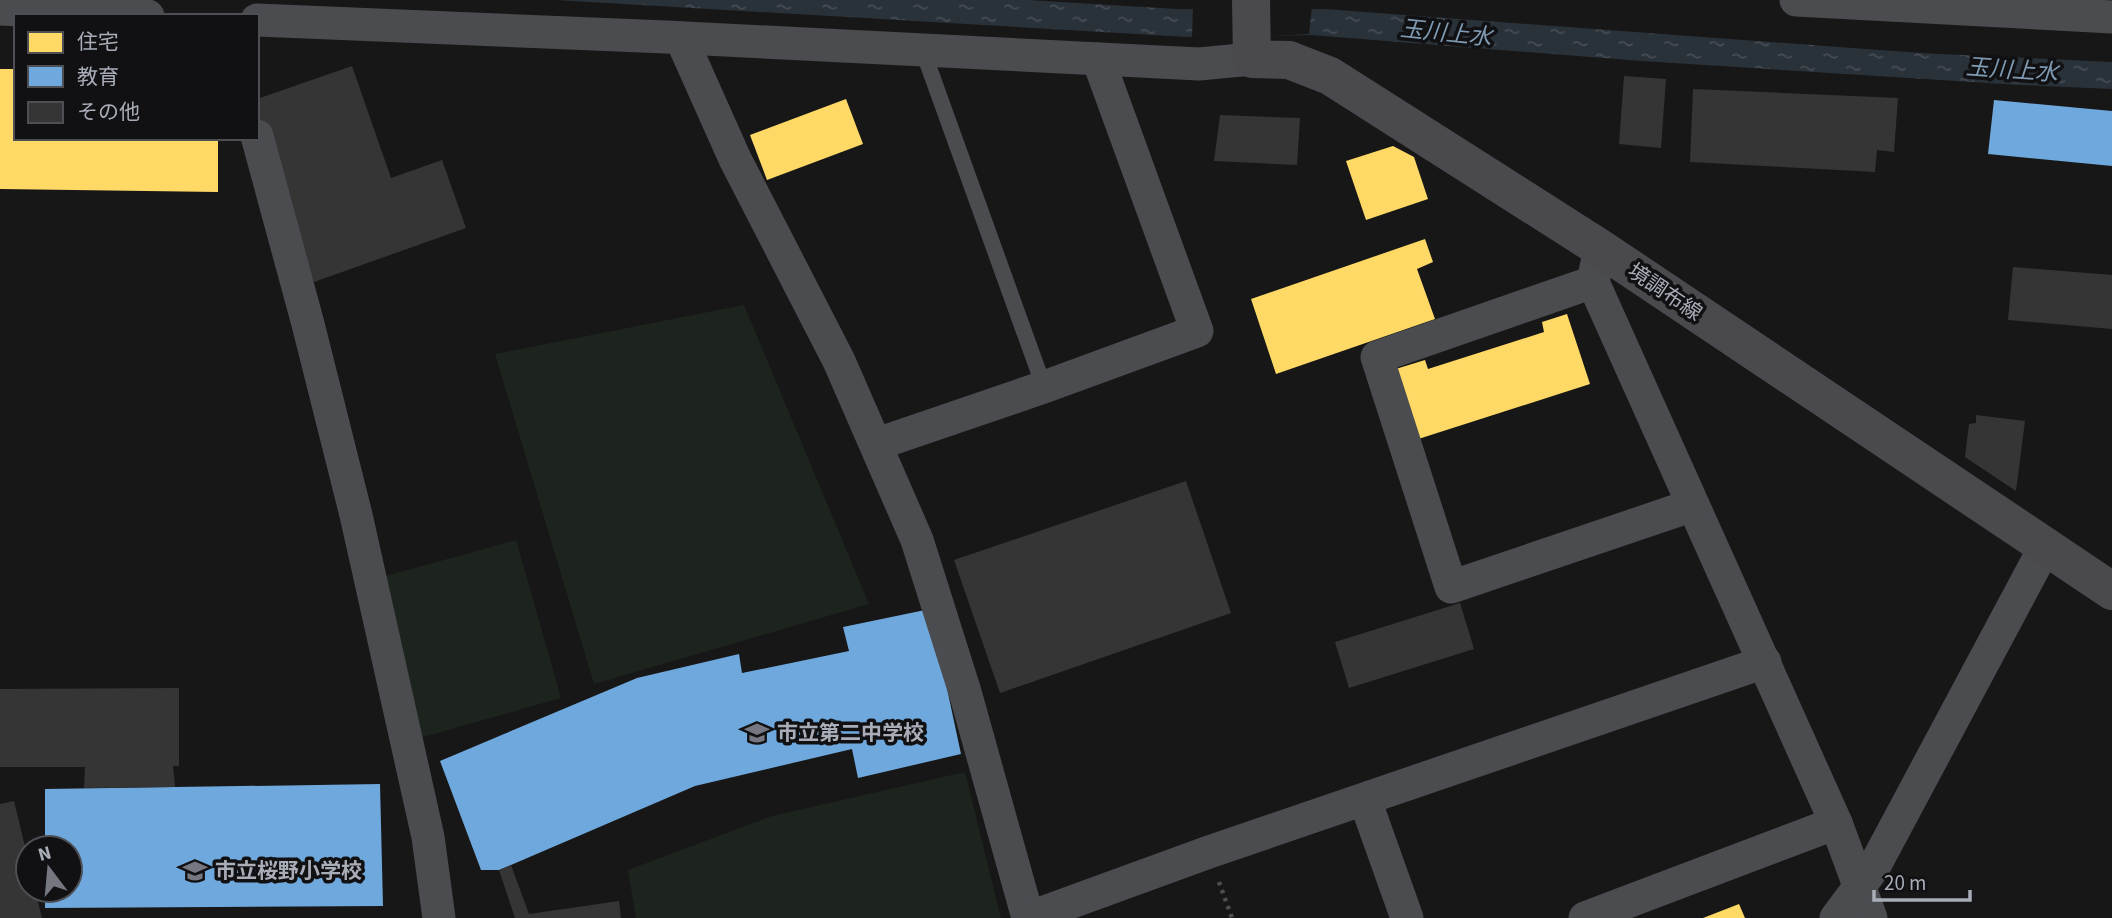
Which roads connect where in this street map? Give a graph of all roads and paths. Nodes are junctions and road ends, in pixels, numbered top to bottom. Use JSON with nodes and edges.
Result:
{"nodes":[{"id":1,"x":1251,"y":0,"type":"edge"},
{"id":2,"x":1796,"y":0,"type":"edge"},
{"id":3,"x":1867,"y":2,"type":"edge"},
{"id":4,"x":0,"y":9,"type":"edge"},
{"id":5,"x":106,"y":14,"type":"edge"},
{"id":6,"x":2112,"y":17,"type":"edge"},
{"id":7,"x":259,"y":20,"type":"edge"},
{"id":8,"x":681,"y":38,"type":"junction"},
{"id":9,"x":923,"y":51,"type":"junction"},
{"id":10,"x":1252,"y":51,"type":"junction"},
{"id":11,"x":1098,"y":58,"type":"junction"},
{"id":12,"x":258,"y":140,"type":"edge"},
{"id":13,"x":1596,"y":265,"type":"junction"},
{"id":14,"x":1044,"y":387,"type":"junction"},
{"id":15,"x":877,"y":444,"type":"junction"},
{"id":16,"x":1693,"y":505,"type":"junction"},
{"id":17,"x":2046,"y":545,"type":"junction"},
{"id":18,"x":2112,"y":591,"type":"edge"},
{"id":19,"x":1765,"y":662,"type":"junction"},
{"id":20,"x":1365,"y":800,"type":"junction"},
{"id":21,"x":1836,"y":823,"type":"junction"},
{"id":22,"x":1868,"y":891,"type":"edge"},
{"id":23,"x":439,"y":918,"type":"edge"},
{"id":24,"x":1028,"y":918,"type":"edge"},
{"id":25,"x":1407,"y":918,"type":"edge"},
{"id":26,"x":1585,"y":918,"type":"edge"},
{"id":27,"x":1836,"y":918,"type":"edge"}],
"edges":[{"from":1,"to":10,"type":"main road"},
{"from":2,"to":3,"type":"street"},
{"from":3,"to":6,"type":"street"},
{"from":4,"to":5,"type":"street"},
{"from":7,"to":8,"type":"street"},
{"from":8,"to":9,"type":"street"},
{"from":8,"to":15,"type":"street"},
{"from":9,"to":11,"type":"street"},
{"from":9,"to":14,"type":"lane"},
{"from":10,"to":11,"type":"street"},
{"from":10,"to":13,"type":"main road","name":"境調布線"},
{"from":11,"to":14,"type":"street"},
{"from":12,"to":23,"type":"street"},
{"from":13,"to":16,"type":"street"},
{"from":13,"to":16,"type":"street"},
{"from":13,"to":17,"type":"main road","name":"境調布線"},
{"from":14,"to":15,"type":"street"},
{"from":15,"to":24,"type":"street"},
{"from":16,"to":19,"type":"street"},
{"from":17,"to":18,"type":"main road","name":"境調布線"},
{"from":17,"to":22,"type":"street"},
{"from":19,"to":20,"type":"street"},
{"from":19,"to":21,"type":"street"},
{"from":20,"to":24,"type":"street"},
{"from":20,"to":25,"type":"street"},
{"from":21,"to":22,"type":"street"},
{"from":21,"to":26,"type":"street"},
{"from":22,"to":27,"type":"street"}]}
